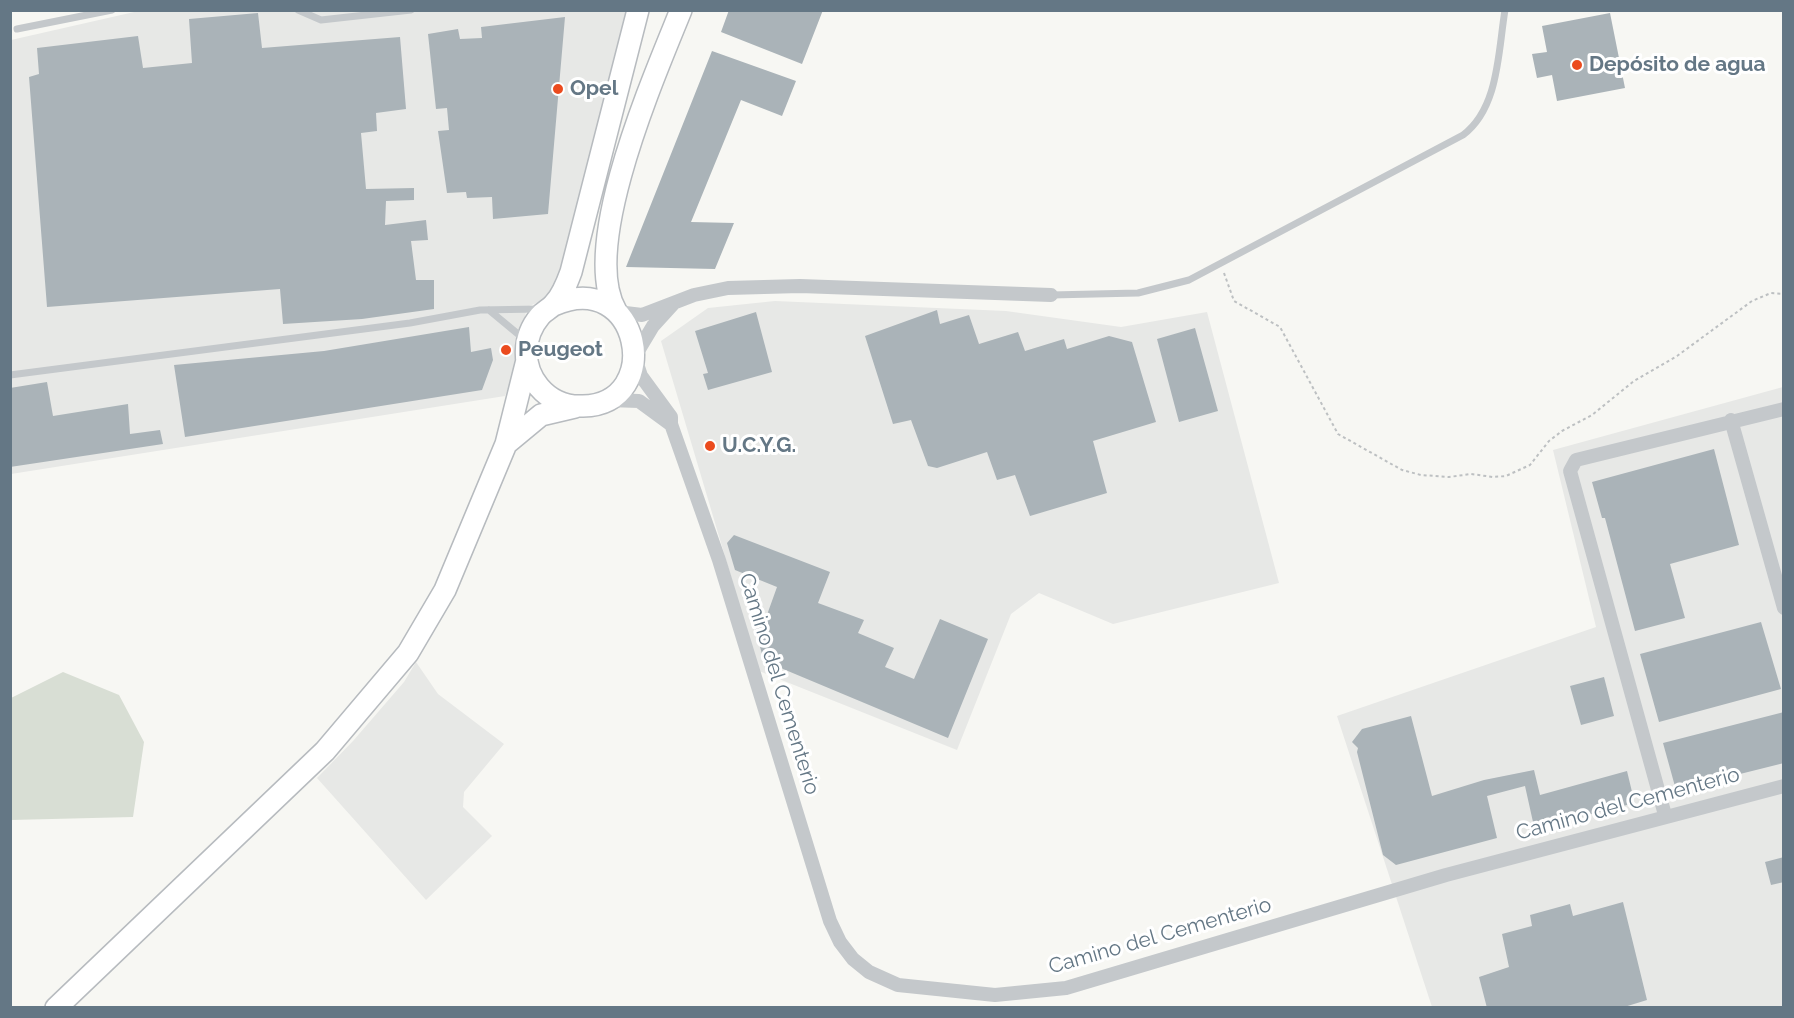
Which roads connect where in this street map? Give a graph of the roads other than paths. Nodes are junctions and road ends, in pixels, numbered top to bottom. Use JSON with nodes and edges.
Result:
{"nodes":[{"id":1,"x":112,"y":10,"type":"edge"},
{"id":2,"x":298,"y":10,"type":"edge"},
{"id":3,"x":411,"y":10,"type":"edge"},
{"id":4,"x":681,"y":10,"type":"edge"},
{"id":5,"x":1505,"y":10,"type":"edge"},
{"id":6,"x":635,"y":14,"type":"edge"},
{"id":7,"x":17,"y":29,"type":"dead end"},
{"id":8,"x":1051,"y":295,"type":"joint"},
{"id":9,"x":675,"y":303,"type":"junction"},
{"id":10,"x":553,"y":305,"type":"junction"},
{"id":11,"x":489,"y":310,"type":"junction"},
{"id":12,"x":616,"y":312,"type":"junction"},
{"id":13,"x":527,"y":351,"type":"junction"},
{"id":14,"x":635,"y":357,"type":"junction"},
{"id":15,"x":10,"y":375,"type":"edge"},
{"id":16,"x":607,"y":400,"type":"junction"},
{"id":17,"x":578,"y":407,"type":"junction"},
{"id":18,"x":1784,"y":409,"type":"edge"},
{"id":19,"x":1731,"y":420,"type":"junction"},
{"id":20,"x":671,"y":424,"type":"junction"},
{"id":21,"x":506,"y":444,"type":"junction"},
{"id":22,"x":1784,"y":608,"type":"edge"},
{"id":23,"x":1784,"y":786,"type":"edge"},
{"id":24,"x":1665,"y":815,"type":"junction"},
{"id":25,"x":92,"y":971,"type":"junction"},
{"id":26,"x":996,"y":1001,"type":"edge"},
{"id":27,"x":39,"y":1008,"type":"edge"},
{"id":28,"x":56,"y":1008,"type":"edge"},
{"id":29,"x":68,"y":1008,"type":"edge"}],
"edges":[{"from":1,"to":7,"type":"lane"},
{"from":2,"to":3,"type":"lane"},
{"from":4,"to":12,"type":"main road"},
{"from":5,"to":8,"type":"lane"},
{"from":6,"to":10,"type":"main road"},
{"from":8,"to":9,"type":"street"},
{"from":9,"to":12,"type":"street"},
{"from":9,"to":14,"type":"street"},
{"from":10,"to":11,"type":"lane"},
{"from":10,"to":12,"type":"main road"},
{"from":10,"to":13,"type":"main road"},
{"from":11,"to":13,"type":"lane"},
{"from":11,"to":15,"type":"lane"},
{"from":12,"to":14,"type":"main road"},
{"from":13,"to":17,"type":"main road"},
{"from":13,"to":21,"type":"main road"},
{"from":14,"to":16,"type":"main road"},
{"from":14,"to":20,"type":"street","name":"Camino del Cementerio"},
{"from":16,"to":17,"type":"main road"},
{"from":16,"to":20,"type":"street"},
{"from":17,"to":21,"type":"main road"},
{"from":18,"to":19,"type":"street"},
{"from":19,"to":22,"type":"street"},
{"from":19,"to":24,"type":"street"},
{"from":20,"to":26,"type":"street","name":"Camino del Cementerio"},
{"from":21,"to":25,"type":"main road"},
{"from":23,"to":24,"type":"street","name":"Camino del Cementerio"},
{"from":24,"to":26,"type":"street","name":"Camino del Cementerio"},
{"from":25,"to":27,"type":"main road"},
{"from":25,"to":28,"type":"main road"},
{"from":25,"to":29,"type":"main road"}]}
